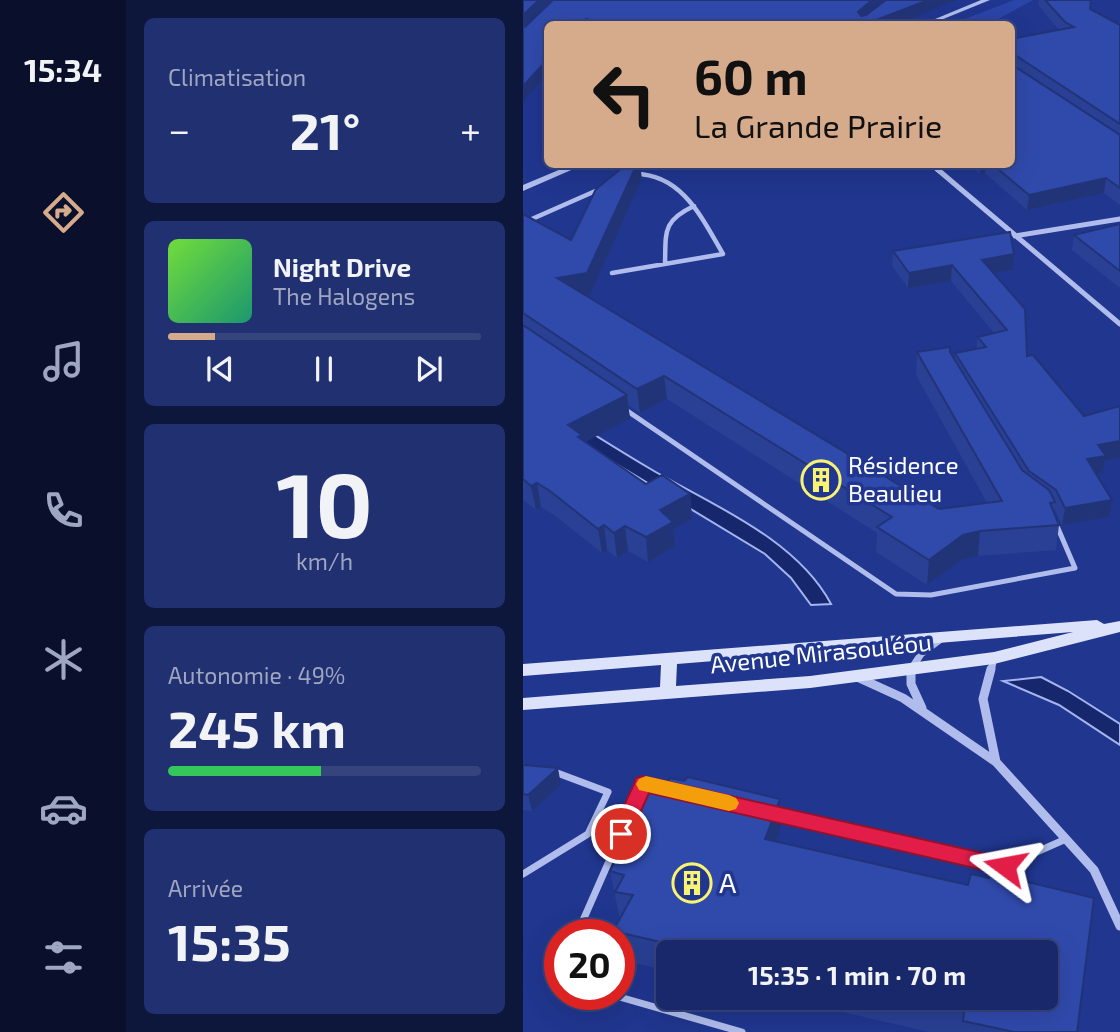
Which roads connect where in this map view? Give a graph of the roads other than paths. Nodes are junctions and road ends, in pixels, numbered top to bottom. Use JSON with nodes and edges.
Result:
{"nodes":[{"id":1,"x":987,"y":0,"type":"edge"},
{"id":2,"x":934,"y":21,"type":"edge"},
{"id":3,"x":571,"y":168,"type":"edge"},
{"id":4,"x":936,"y":168,"type":"edge"},
{"id":5,"x":629,"y":169,"type":"edge"},
{"id":6,"x":637,"y":173,"type":"junction"},
{"id":7,"x":625,"y":178,"type":"edge"},
{"id":8,"x":612,"y":184,"type":"edge"},
{"id":9,"x":523,"y":188,"type":"edge"},
{"id":10,"x":694,"y":206,"type":"junction"},
{"id":11,"x":1120,"y":219,"type":"edge"},
{"id":12,"x":523,"y":223,"type":"edge"},
{"id":13,"x":1015,"y":236,"type":"junction"},
{"id":14,"x":665,"y":264,"type":"junction"},
{"id":15,"x":612,"y":273,"type":"dead end"},
{"id":16,"x":1120,"y":324,"type":"edge"},
{"id":17,"x":615,"y":402,"type":"edge"},
{"id":18,"x":1055,"y":523,"type":"edge"},
{"id":19,"x":1120,"y":625,"type":"edge"},
{"id":20,"x":944,"y":637,"type":"junction"},
{"id":21,"x":669,"y":658,"type":"junction"},
{"id":22,"x":994,"y":658,"type":"junction"},
{"id":23,"x":909,"y":669,"type":"junction"},
{"id":24,"x":523,"y":670,"type":"edge"},
{"id":25,"x":853,"y":675,"type":"junction"},
{"id":26,"x":668,"y":692,"type":"junction"},
{"id":27,"x":523,"y":704,"type":"edge"},
{"id":28,"x":923,"y":711,"type":"junction"},
{"id":29,"x":996,"y":762,"type":"junction"},
{"id":30,"x":538,"y":766,"type":"edge"},
{"id":31,"x":670,"y":790,"type":"edge"},
{"id":32,"x":764,"y":811,"type":"edge"},
{"id":33,"x":1067,"y":839,"type":"junction"},
{"id":34,"x":523,"y":874,"type":"edge"},
{"id":35,"x":584,"y":919,"type":"edge"},
{"id":36,"x":1120,"y":926,"type":"edge"},
{"id":37,"x":635,"y":1001,"type":"edge"},
{"id":38,"x":742,"y":1032,"type":"edge"}],
"edges":[{"from":1,"to":2,"type":"street"},
{"from":3,"to":9,"type":"street"},
{"from":4,"to":13,"type":"street"},
{"from":5,"to":6,"type":"lane"},
{"from":6,"to":7,"type":"lane"},
{"from":6,"to":10,"type":"lane"},
{"from":8,"to":12,"type":"lane"},
{"from":10,"to":14,"type":"lane"},
{"from":10,"to":14,"type":"lane"},
{"from":11,"to":13,"type":"street"},
{"from":13,"to":16,"type":"street"},
{"from":14,"to":15,"type":"lane"},
{"from":17,"to":18,"type":"lane"},
{"from":19,"to":20,"type":"main road","name":"Avenue Mirasouléou"},
{"from":19,"to":22,"type":"main road","name":"Avenue Mirasouléou"},
{"from":20,"to":21,"type":"main road","name":"Avenue Mirasouléou"},
{"from":20,"to":23,"type":"street"},
{"from":21,"to":24,"type":"main road","name":"Avenue Mirasouléou"},
{"from":21,"to":26,"type":"main road"},
{"from":22,"to":23,"type":"main road","name":"Avenue Mirasouléou"},
{"from":22,"to":29,"type":"street"},
{"from":23,"to":25,"type":"main road","name":"Avenue Mirasouléou"},
{"from":23,"to":28,"type":"street"},
{"from":25,"to":26,"type":"main road","name":"Avenue Mirasouléou"},
{"from":25,"to":28,"type":"street"},
{"from":26,"to":27,"type":"main road","name":"Avenue Mirasouléou"},
{"from":28,"to":29,"type":"street"},
{"from":29,"to":33,"type":"street"},
{"from":30,"to":34,"type":"lane"},
{"from":31,"to":35,"type":"lane"},
{"from":32,"to":33,"type":"lane"},
{"from":33,"to":36,"type":"street"},
{"from":37,"to":38,"type":"lane"}]}
